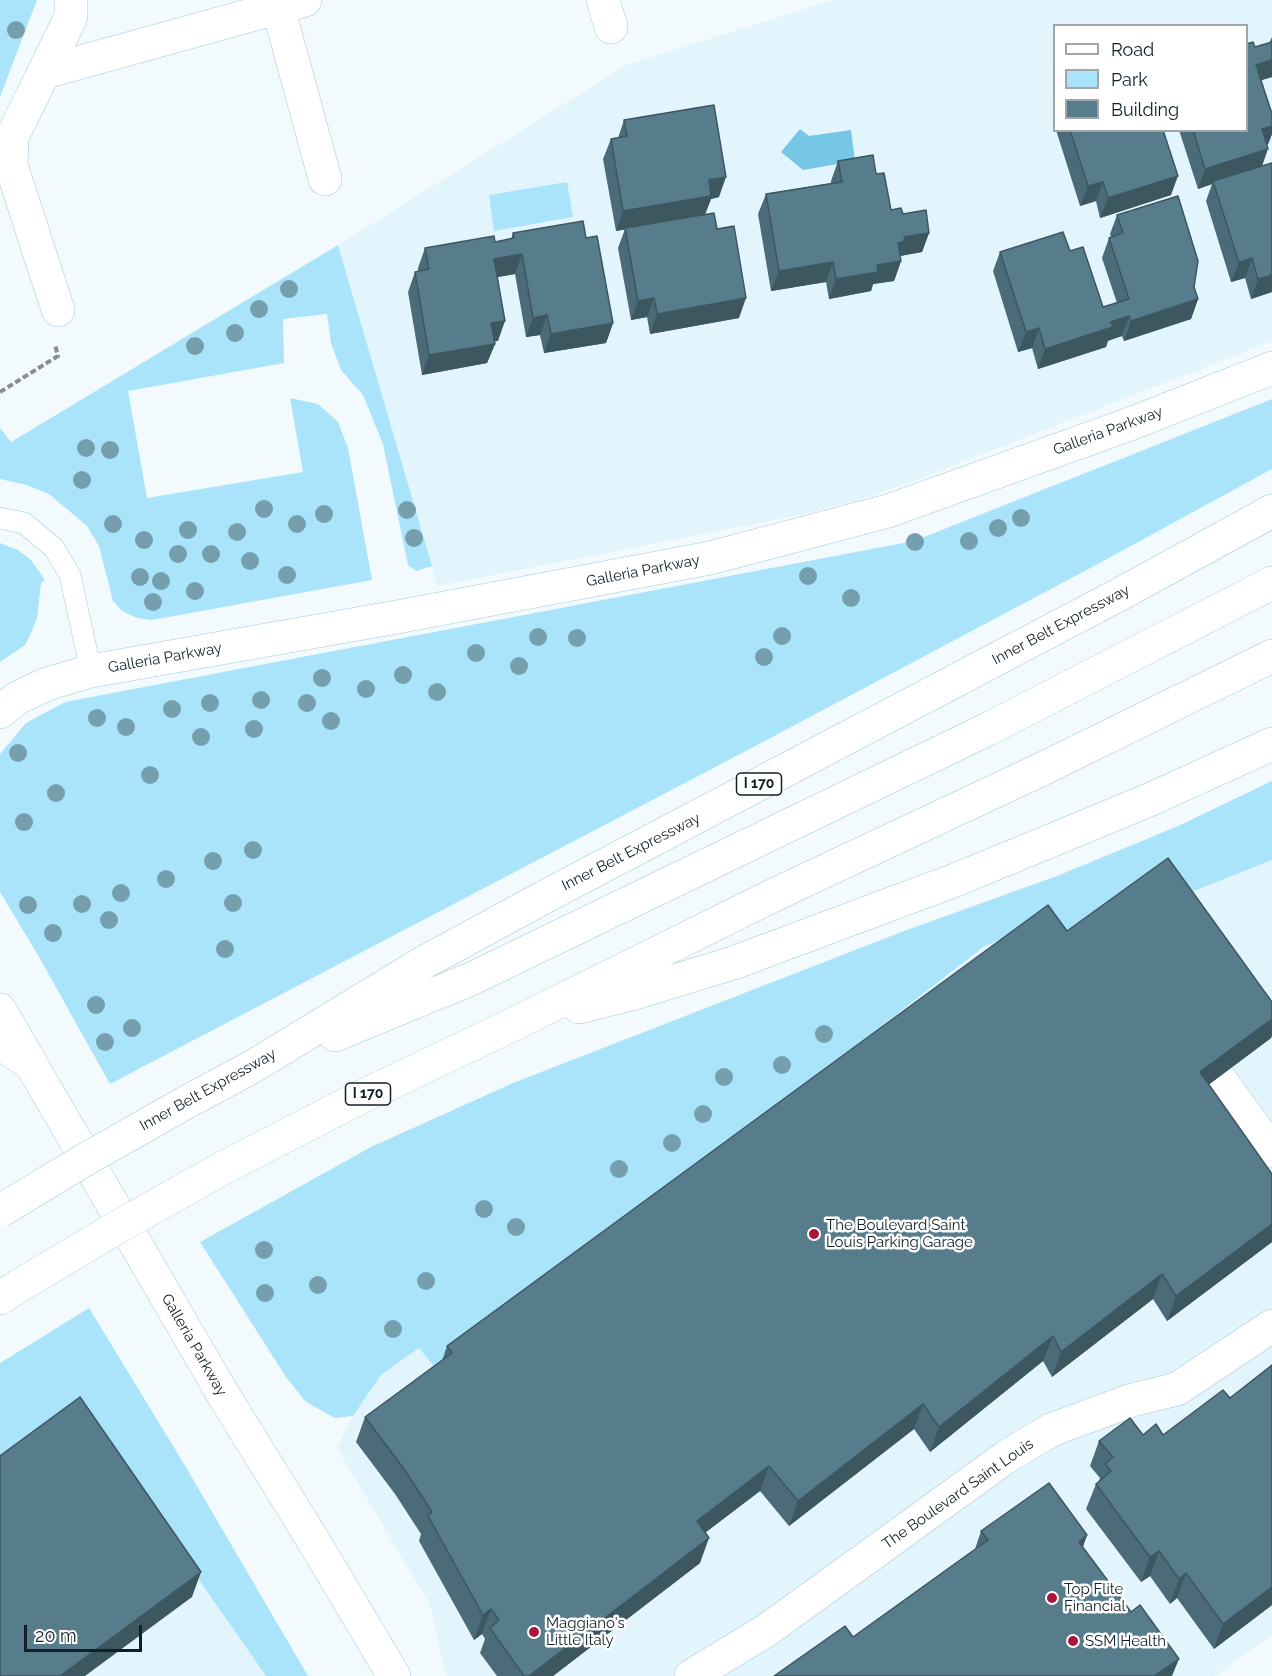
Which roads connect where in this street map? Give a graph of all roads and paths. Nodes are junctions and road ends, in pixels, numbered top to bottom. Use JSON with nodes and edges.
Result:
{"nodes":[{"id":1,"x":71,"y":0,"type":"edge"},
{"id":2,"x":287,"y":2,"type":"edge"},
{"id":3,"x":45,"y":72,"type":"junction"},
{"id":4,"x":325,"y":179,"type":"dead end"},
{"id":5,"x":58,"y":310,"type":"dead end"},
{"id":6,"x":46,"y":363,"type":"dead end"},
{"id":7,"x":1272,"y":368,"type":"edge"},
{"id":8,"x":0,"y":392,"type":"edge"},
{"id":9,"x":1272,"y":511,"type":"edge"},
{"id":10,"x":0,"y":518,"type":"edge"},
{"id":11,"x":1272,"y":584,"type":"edge"},
{"id":12,"x":1272,"y":656,"type":"edge"},
{"id":13,"x":92,"y":671,"type":"junction"},
{"id":14,"x":0,"y":712,"type":"edge"},
{"id":15,"x":1272,"y":744,"type":"edge"},
{"id":16,"x":0,"y":1010,"type":"edge"},
{"id":17,"x":516,"y":1023,"type":"junction"},
{"id":18,"x":0,"y":1043,"type":"edge"},
{"id":19,"x":31,"y":1064,"type":"junction"},
{"id":20,"x":252,"y":1066,"type":"junction"},
{"id":21,"x":1218,"y":1077,"type":"edge"},
{"id":22,"x":1272,"y":1151,"type":"edge"},
{"id":23,"x":0,"y":1211,"type":"edge"},
{"id":24,"x":11,"y":1291,"type":"edge"},
{"id":25,"x":1272,"y":1326,"type":"edge"},
{"id":26,"x":394,"y":1676,"type":"edge"},
{"id":27,"x":691,"y":1676,"type":"edge"}],
"edges":[{"from":1,"to":3,"type":"main road"},
{"from":2,"to":3,"type":"main road"},
{"from":2,"to":4,"type":"main road"},
{"from":3,"to":5,"type":"main road"},
{"from":6,"to":8,"type":"path"},
{"from":7,"to":13,"type":"main road","name":"Galleria Parkway"},
{"from":9,"to":20,"type":"main road","name":"Inner Belt Expressway","number":"I 170"},
{"from":10,"to":13,"type":"lane"},
{"from":11,"to":20,"type":"main road"},
{"from":12,"to":17,"type":"main road","number":"I 170"},
{"from":13,"to":14,"type":"main road","name":"Galleria Parkway"},
{"from":15,"to":17,"type":"main road"},
{"from":16,"to":19,"type":"main road","name":"Galleria Parkway"},
{"from":17,"to":24,"type":"main road","number":"I 170","bridge":true},
{"from":18,"to":19,"type":"main road"},
{"from":19,"to":26,"type":"main road","name":"Galleria Parkway"},
{"from":20,"to":23,"type":"main road","name":"Inner Belt Expressway","number":"I 170","bridge":true},
{"from":21,"to":22,"type":"main road"},
{"from":25,"to":27,"type":"main road","name":"The Boulevard Saint Louis"}]}
